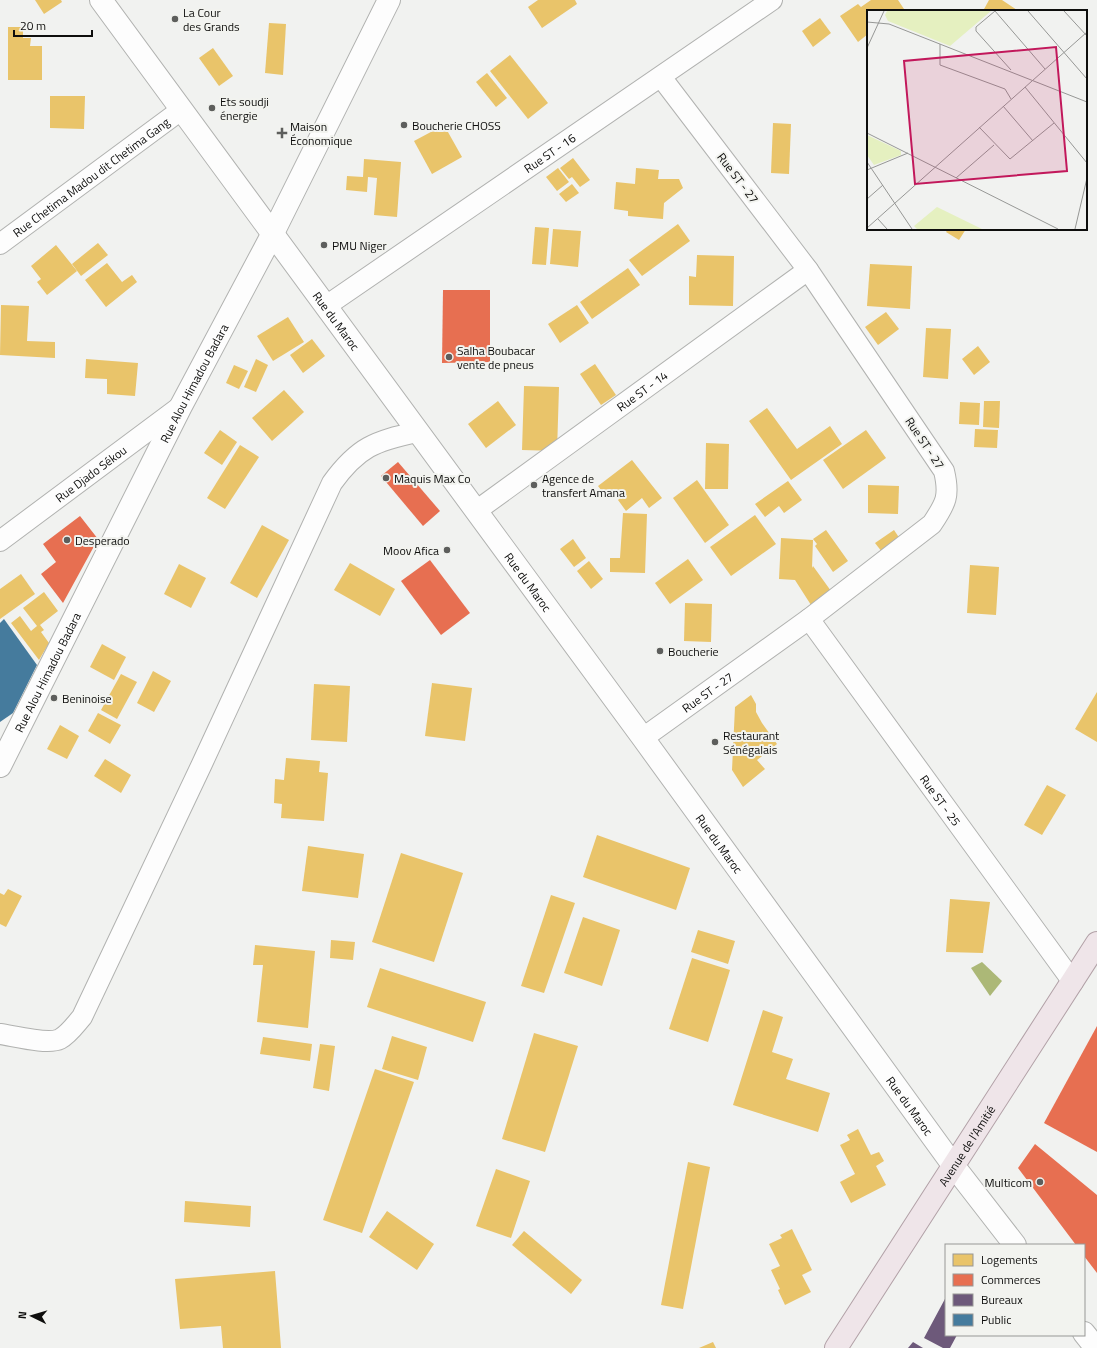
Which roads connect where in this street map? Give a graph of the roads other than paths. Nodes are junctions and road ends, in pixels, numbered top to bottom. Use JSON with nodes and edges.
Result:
{"nodes":[{"id":1,"x":101,"y":0,"type":"edge"},
{"id":2,"x":389,"y":0,"type":"edge"},
{"id":3,"x":772,"y":0,"type":"edge"},
{"id":4,"x":661,"y":77,"type":"junction"},
{"id":5,"x":182,"y":110,"type":"junction"},
{"id":6,"x":272,"y":235,"type":"junction"},
{"id":7,"x":0,"y":244,"type":"edge"},
{"id":8,"x":808,"y":270,"type":"junction"},
{"id":9,"x":326,"y":306,"type":"junction"},
{"id":10,"x":181,"y":406,"type":"junction"},
{"id":11,"x":417,"y":432,"type":"junction"},
{"id":12,"x":476,"y":511,"type":"junction"},
{"id":13,"x":0,"y":541,"type":"edge"},
{"id":14,"x":809,"y":619,"type":"junction"},
{"id":15,"x":643,"y":738,"type":"junction"},
{"id":16,"x":0,"y":766,"type":"edge"},
{"id":17,"x":1097,"y":943,"type":"edge"},
{"id":18,"x":1073,"y":982,"type":"junction"},
{"id":19,"x":0,"y":1034,"type":"edge"},
{"id":20,"x":953,"y":1165,"type":"junction"},
{"id":21,"x":1014,"y":1244,"type":"edge"},
{"id":22,"x":1085,"y":1334,"type":"edge"},
{"id":23,"x":836,"y":1348,"type":"edge"},
{"id":24,"x":1096,"y":1348,"type":"edge"}],
"edges":[{"from":1,"to":5,"type":"street","name":"Rue du Maroc"},
{"from":2,"to":6,"type":"street","name":"Rue Alou Himadou Badara"},
{"from":3,"to":4,"type":"street","name":"Rue ST - 16"},
{"from":4,"to":8,"type":"street","name":"Rue ST - 27"},
{"from":4,"to":9,"type":"street","name":"Rue ST - 16"},
{"from":5,"to":6,"type":"street","name":"Rue du Maroc"},
{"from":5,"to":7,"type":"street","name":"Rue Chetima Madou dit Chetima Gang"},
{"from":6,"to":9,"type":"street","name":"Rue du Maroc"},
{"from":6,"to":10,"type":"street","name":"Rue Alou Himadou Badara"},
{"from":8,"to":12,"type":"street","name":"Rue ST - 14"},
{"from":8,"to":14,"type":"street","name":"Rue ST - 27"},
{"from":9,"to":11,"type":"street","name":"Rue du Maroc"},
{"from":10,"to":13,"type":"street","name":"Rue Djado Sékou"},
{"from":10,"to":16,"type":"street","name":"Rue Alou Himadou Badara"},
{"from":11,"to":12,"type":"street","name":"Rue du Maroc"},
{"from":11,"to":19,"type":"street"},
{"from":12,"to":15,"type":"street","name":"Rue du Maroc"},
{"from":14,"to":15,"type":"street","name":"Rue ST - 27"},
{"from":14,"to":18,"type":"street","name":"Rue ST - 25"},
{"from":15,"to":20,"type":"street","name":"Rue du Maroc"},
{"from":17,"to":18,"type":"main road","name":"Avenue de l'Amitié"},
{"from":18,"to":20,"type":"main road","name":"Avenue de l'Amitié"},
{"from":20,"to":21,"type":"street","name":"Rue du Maroc"},
{"from":20,"to":23,"type":"main road","name":"Avenue de l'Amitié"},
{"from":22,"to":24,"type":"street"}]}
